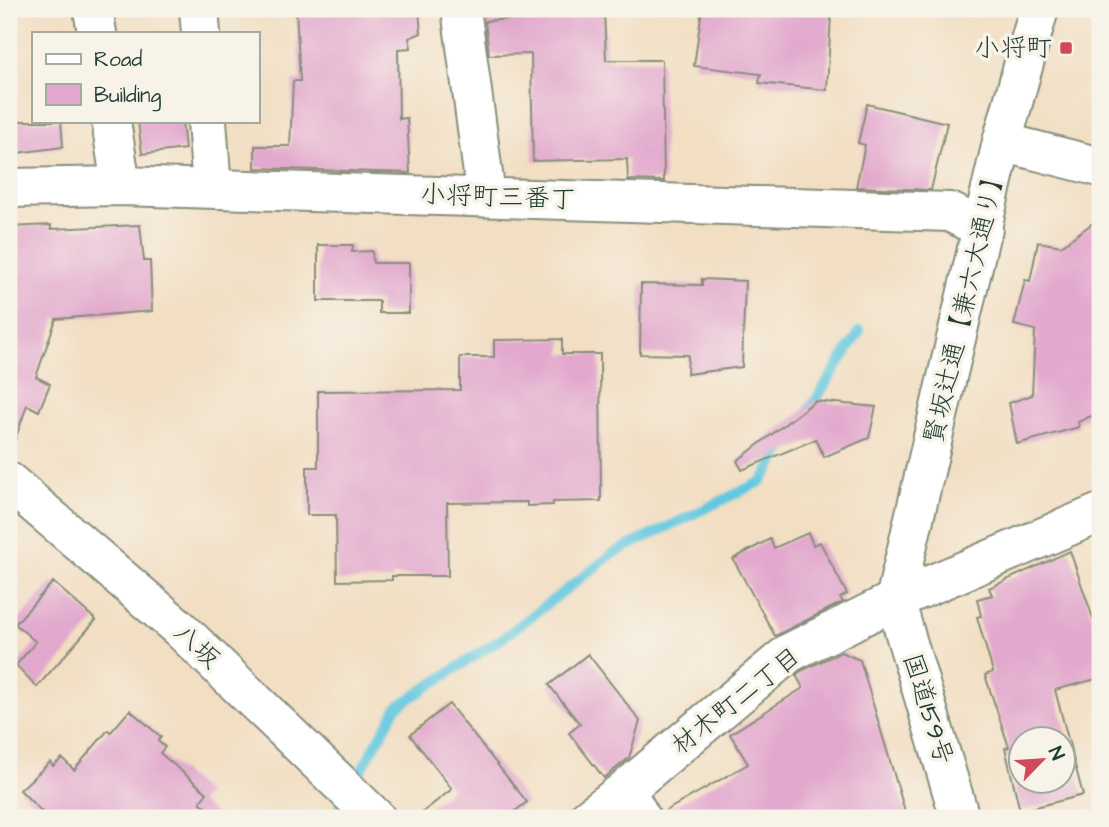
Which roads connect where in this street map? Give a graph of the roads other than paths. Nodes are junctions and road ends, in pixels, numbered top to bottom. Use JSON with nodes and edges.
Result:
{"nodes":[{"id":1,"x":93,"y":9,"type":"edge"},
{"id":2,"x":199,"y":9,"type":"edge"},
{"id":3,"x":461,"y":9,"type":"edge"},
{"id":4,"x":1040,"y":9,"type":"edge"},
{"id":5,"x":97,"y":32,"type":"edge"},
{"id":6,"x":201,"y":32,"type":"edge"},
{"id":7,"x":111,"y":122,"type":"edge"},
{"id":8,"x":207,"y":122,"type":"edge"},
{"id":9,"x":1002,"y":142,"type":"junction"},
{"id":10,"x":1100,"y":167,"type":"edge"},
{"id":11,"x":121,"y":186,"type":"junction"},
{"id":12,"x":9,"y":188,"type":"edge"},
{"id":13,"x":212,"y":189,"type":"junction"},
{"id":14,"x":486,"y":196,"type":"junction"},
{"id":15,"x":983,"y":229,"type":"junction"},
{"id":16,"x":9,"y":482,"type":"edge"},
{"id":17,"x":1100,"y":513,"type":"edge"},
{"id":18,"x":895,"y":600,"type":"junction"},
{"id":19,"x":633,"y":804,"type":"edge"},
{"id":20,"x":373,"y":816,"type":"edge"},
{"id":21,"x":588,"y":818,"type":"edge"},
{"id":22,"x":960,"y":818,"type":"edge"}],
"edges":[{"from":1,"to":5,"type":"main road"},
{"from":2,"to":6,"type":"main road"},
{"from":3,"to":14,"type":"main road"},
{"from":4,"to":9,"type":"main road","name":"賢坂辻通【兼六大通り】"},
{"from":7,"to":11,"type":"main road"},
{"from":8,"to":13,"type":"main road"},
{"from":9,"to":10,"type":"main road"},
{"from":9,"to":15,"type":"main road","name":"賢坂辻通【兼六大通り】"},
{"from":11,"to":12,"type":"main road","name":"小将町三番丁"},
{"from":11,"to":13,"type":"main road","name":"小将町三番丁"},
{"from":13,"to":14,"type":"main road","name":"小将町三番丁"},
{"from":14,"to":15,"type":"main road","name":"小将町三番丁"},
{"from":15,"to":18,"type":"main road","name":"賢坂辻通【兼六大通り】"},
{"from":16,"to":20,"type":"main road","name":"八坂"},
{"from":17,"to":18,"type":"main road","name":"材木町二丁目"},
{"from":18,"to":19,"type":"main road","name":"材木町二丁目"},
{"from":18,"to":22,"type":"main road","name":"国道159号"},
{"from":19,"to":21,"type":"main road","name":"材木町二丁目"}]}
